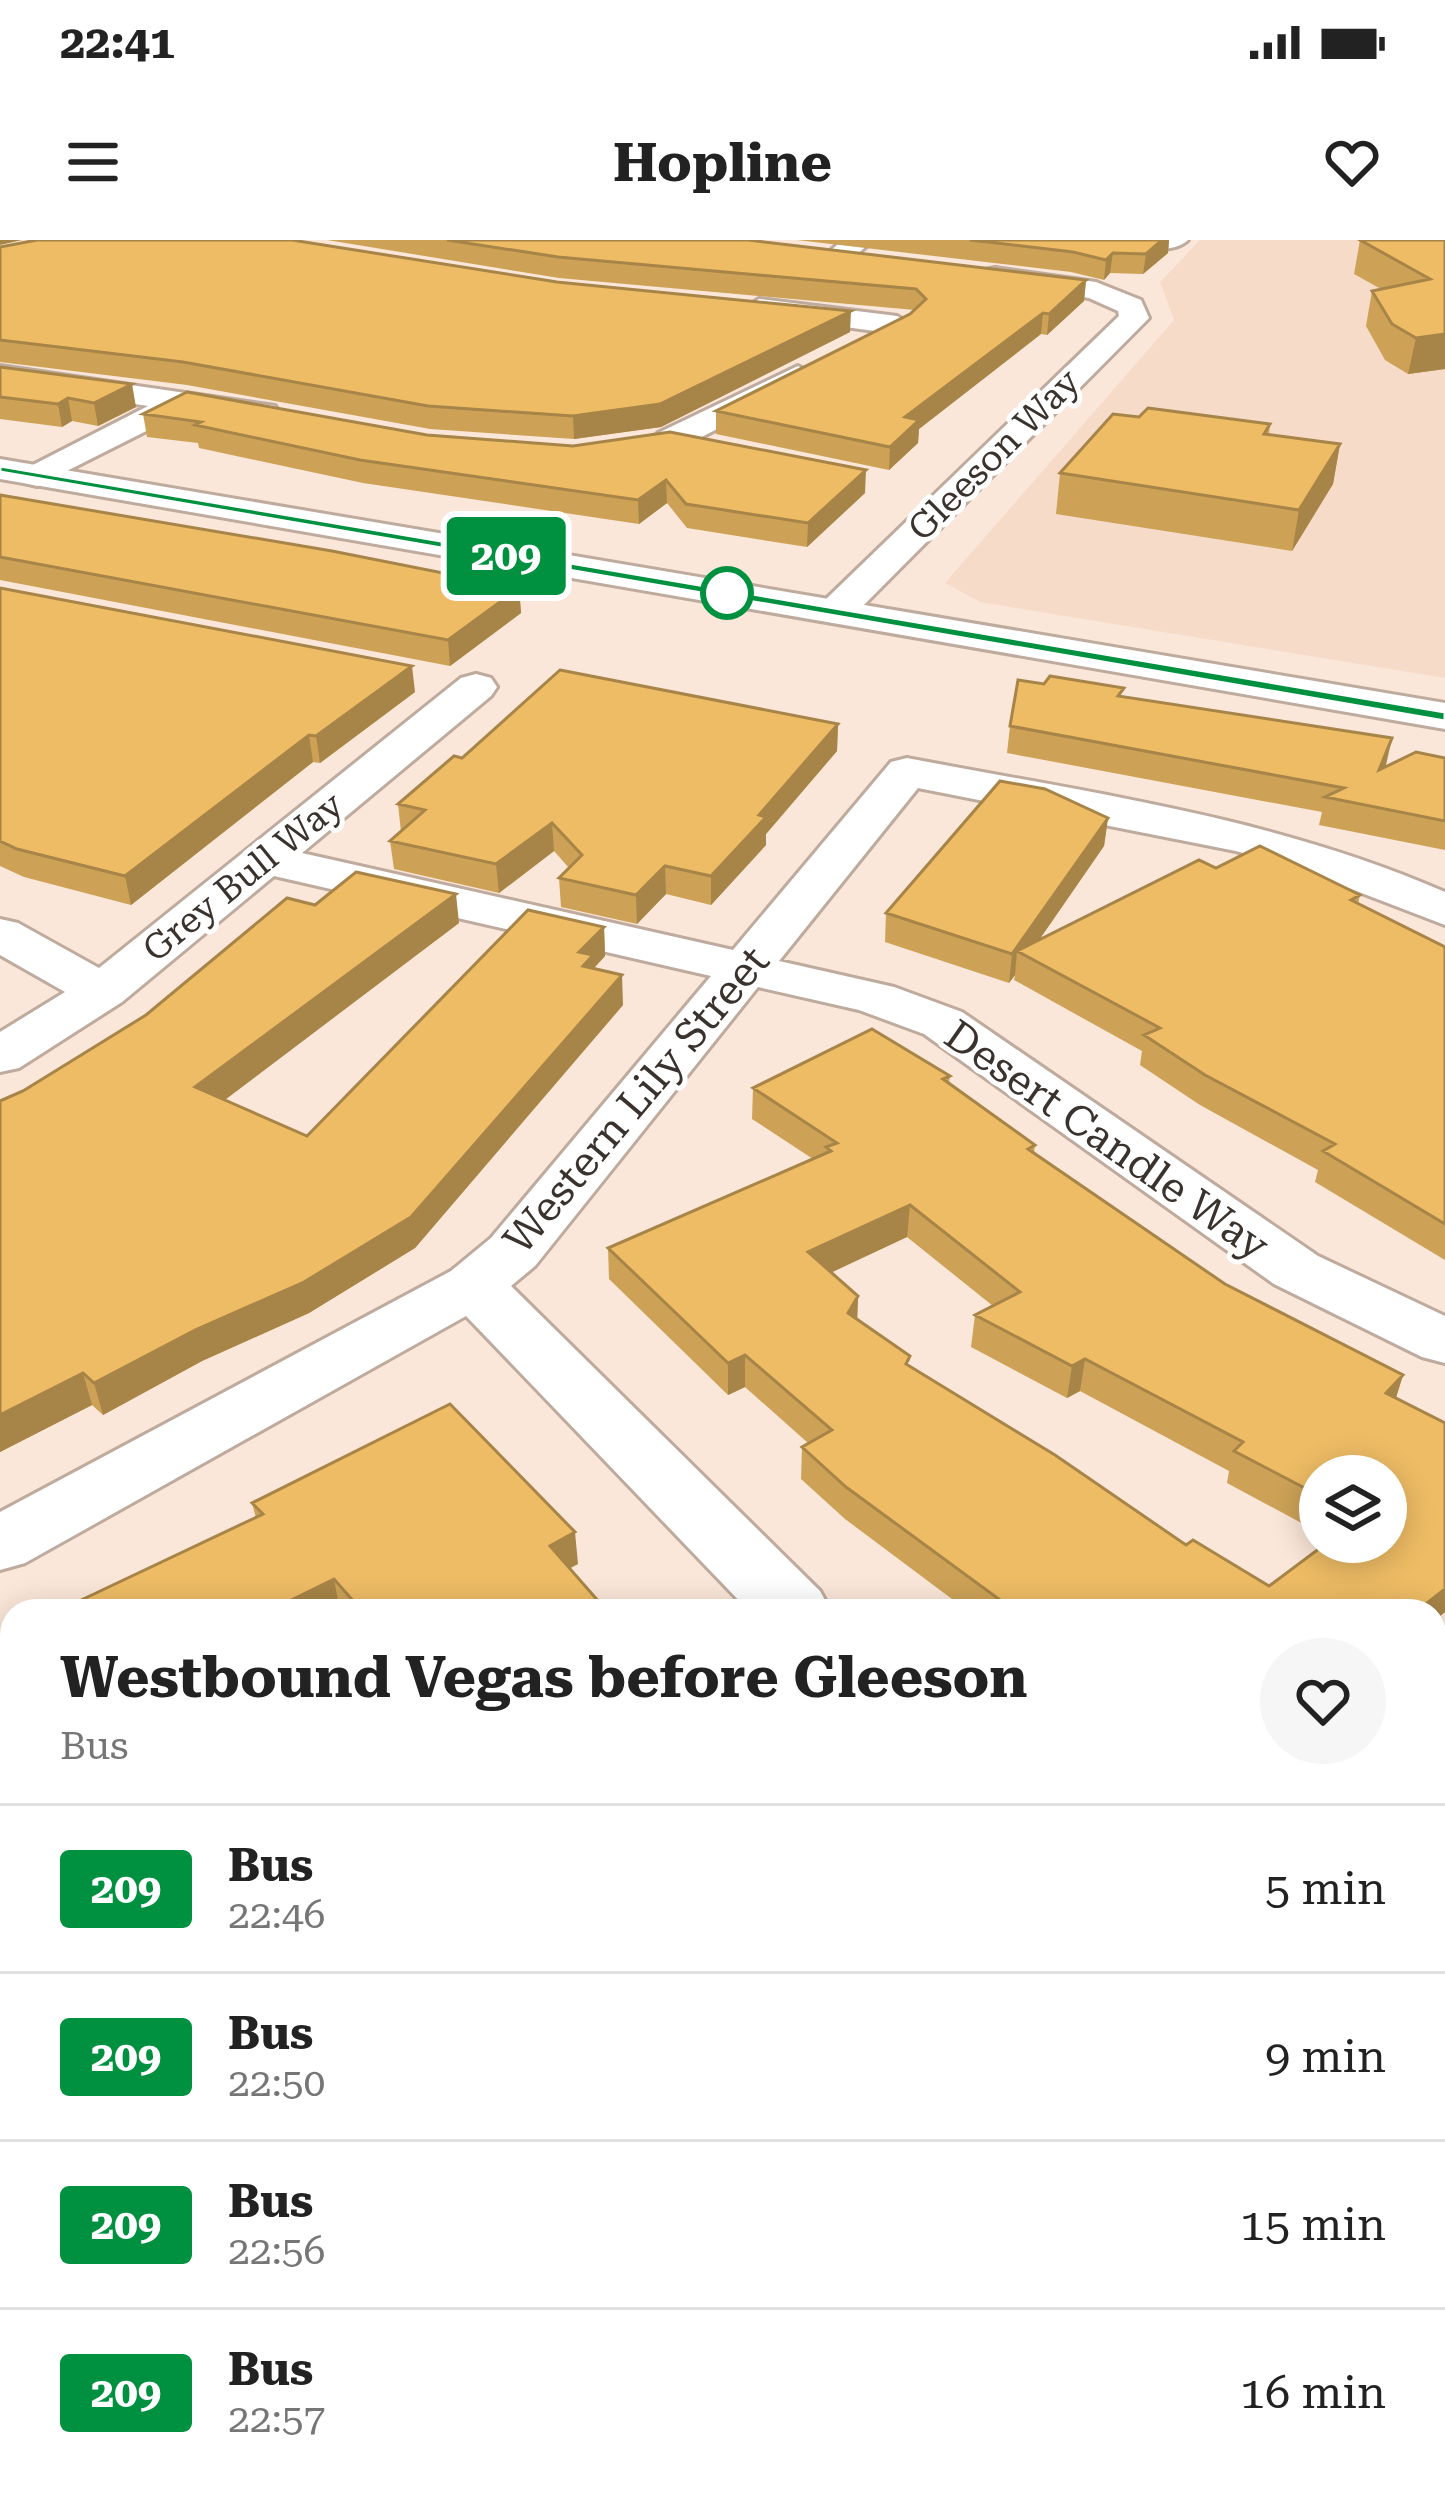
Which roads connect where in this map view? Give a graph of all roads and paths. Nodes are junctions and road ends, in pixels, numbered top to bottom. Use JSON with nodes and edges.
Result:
{"nodes":[{"id":1,"x":861,"y":240,"type":"edge"},
{"id":2,"x":819,"y":250,"type":"edge"},
{"id":3,"x":883,"y":262,"type":"edge"},
{"id":4,"x":976,"y":274,"type":"edge"},
{"id":5,"x":734,"y":306,"type":"edge"},
{"id":6,"x":0,"y":375,"type":"edge"},
{"id":7,"x":186,"y":399,"type":"junction"},
{"id":8,"x":293,"y":418,"type":"edge"},
{"id":9,"x":670,"y":440,"type":"junction"},
{"id":10,"x":633,"y":447,"type":"edge"},
{"id":11,"x":715,"y":449,"type":"edge"},
{"id":12,"x":19,"y":472,"type":"edge"},
{"id":13,"x":835,"y":612,"type":"junction"},
{"id":14,"x":454,"y":682,"type":"dead end"},
{"id":15,"x":1445,"y":716,"type":"edge"},
{"id":16,"x":266,"y":859,"type":"junction"},
{"id":17,"x":1445,"y":910,"type":"edge"},
{"id":18,"x":0,"y":934,"type":"edge"},
{"id":19,"x":747,"y":969,"type":"junction"},
{"id":20,"x":103,"y":991,"type":"junction"},
{"id":21,"x":0,"y":1056,"type":"edge"},
{"id":22,"x":472,"y":1285,"type":"junction"},
{"id":23,"x":1445,"y":1342,"type":"edge"},
{"id":24,"x":0,"y":1544,"type":"edge"},
{"id":25,"x":782,"y":1599,"type":"edge"}],
"edges":[{"from":1,"to":2,"type":"street"},
{"from":2,"to":3,"type":"street"},
{"from":4,"to":13,"type":"street","name":"Gleeson Way"},
{"from":5,"to":9,"type":"street"},
{"from":6,"to":7,"type":"street"},
{"from":7,"to":8,"type":"street"},
{"from":7,"to":12,"type":"street"},
{"from":9,"to":10,"type":"street"},
{"from":9,"to":11,"type":"street"},
{"from":12,"to":13,"type":"street"},
{"from":13,"to":15,"type":"street"},
{"from":14,"to":16,"type":"street","name":"Grey Bull Way"},
{"from":16,"to":19,"type":"street","name":"Desert Candle Way"},
{"from":16,"to":20,"type":"street","name":"Grey Bull Way"},
{"from":17,"to":19,"type":"street","name":"Western Lily Street"},
{"from":18,"to":20,"type":"street"},
{"from":19,"to":22,"type":"street","name":"Western Lily Street"},
{"from":19,"to":23,"type":"street","name":"Desert Candle Way"},
{"from":20,"to":21,"type":"street","name":"Grey Bull Way"},
{"from":22,"to":24,"type":"street","name":"Western Lily Street"},
{"from":22,"to":25,"type":"street"}]}
